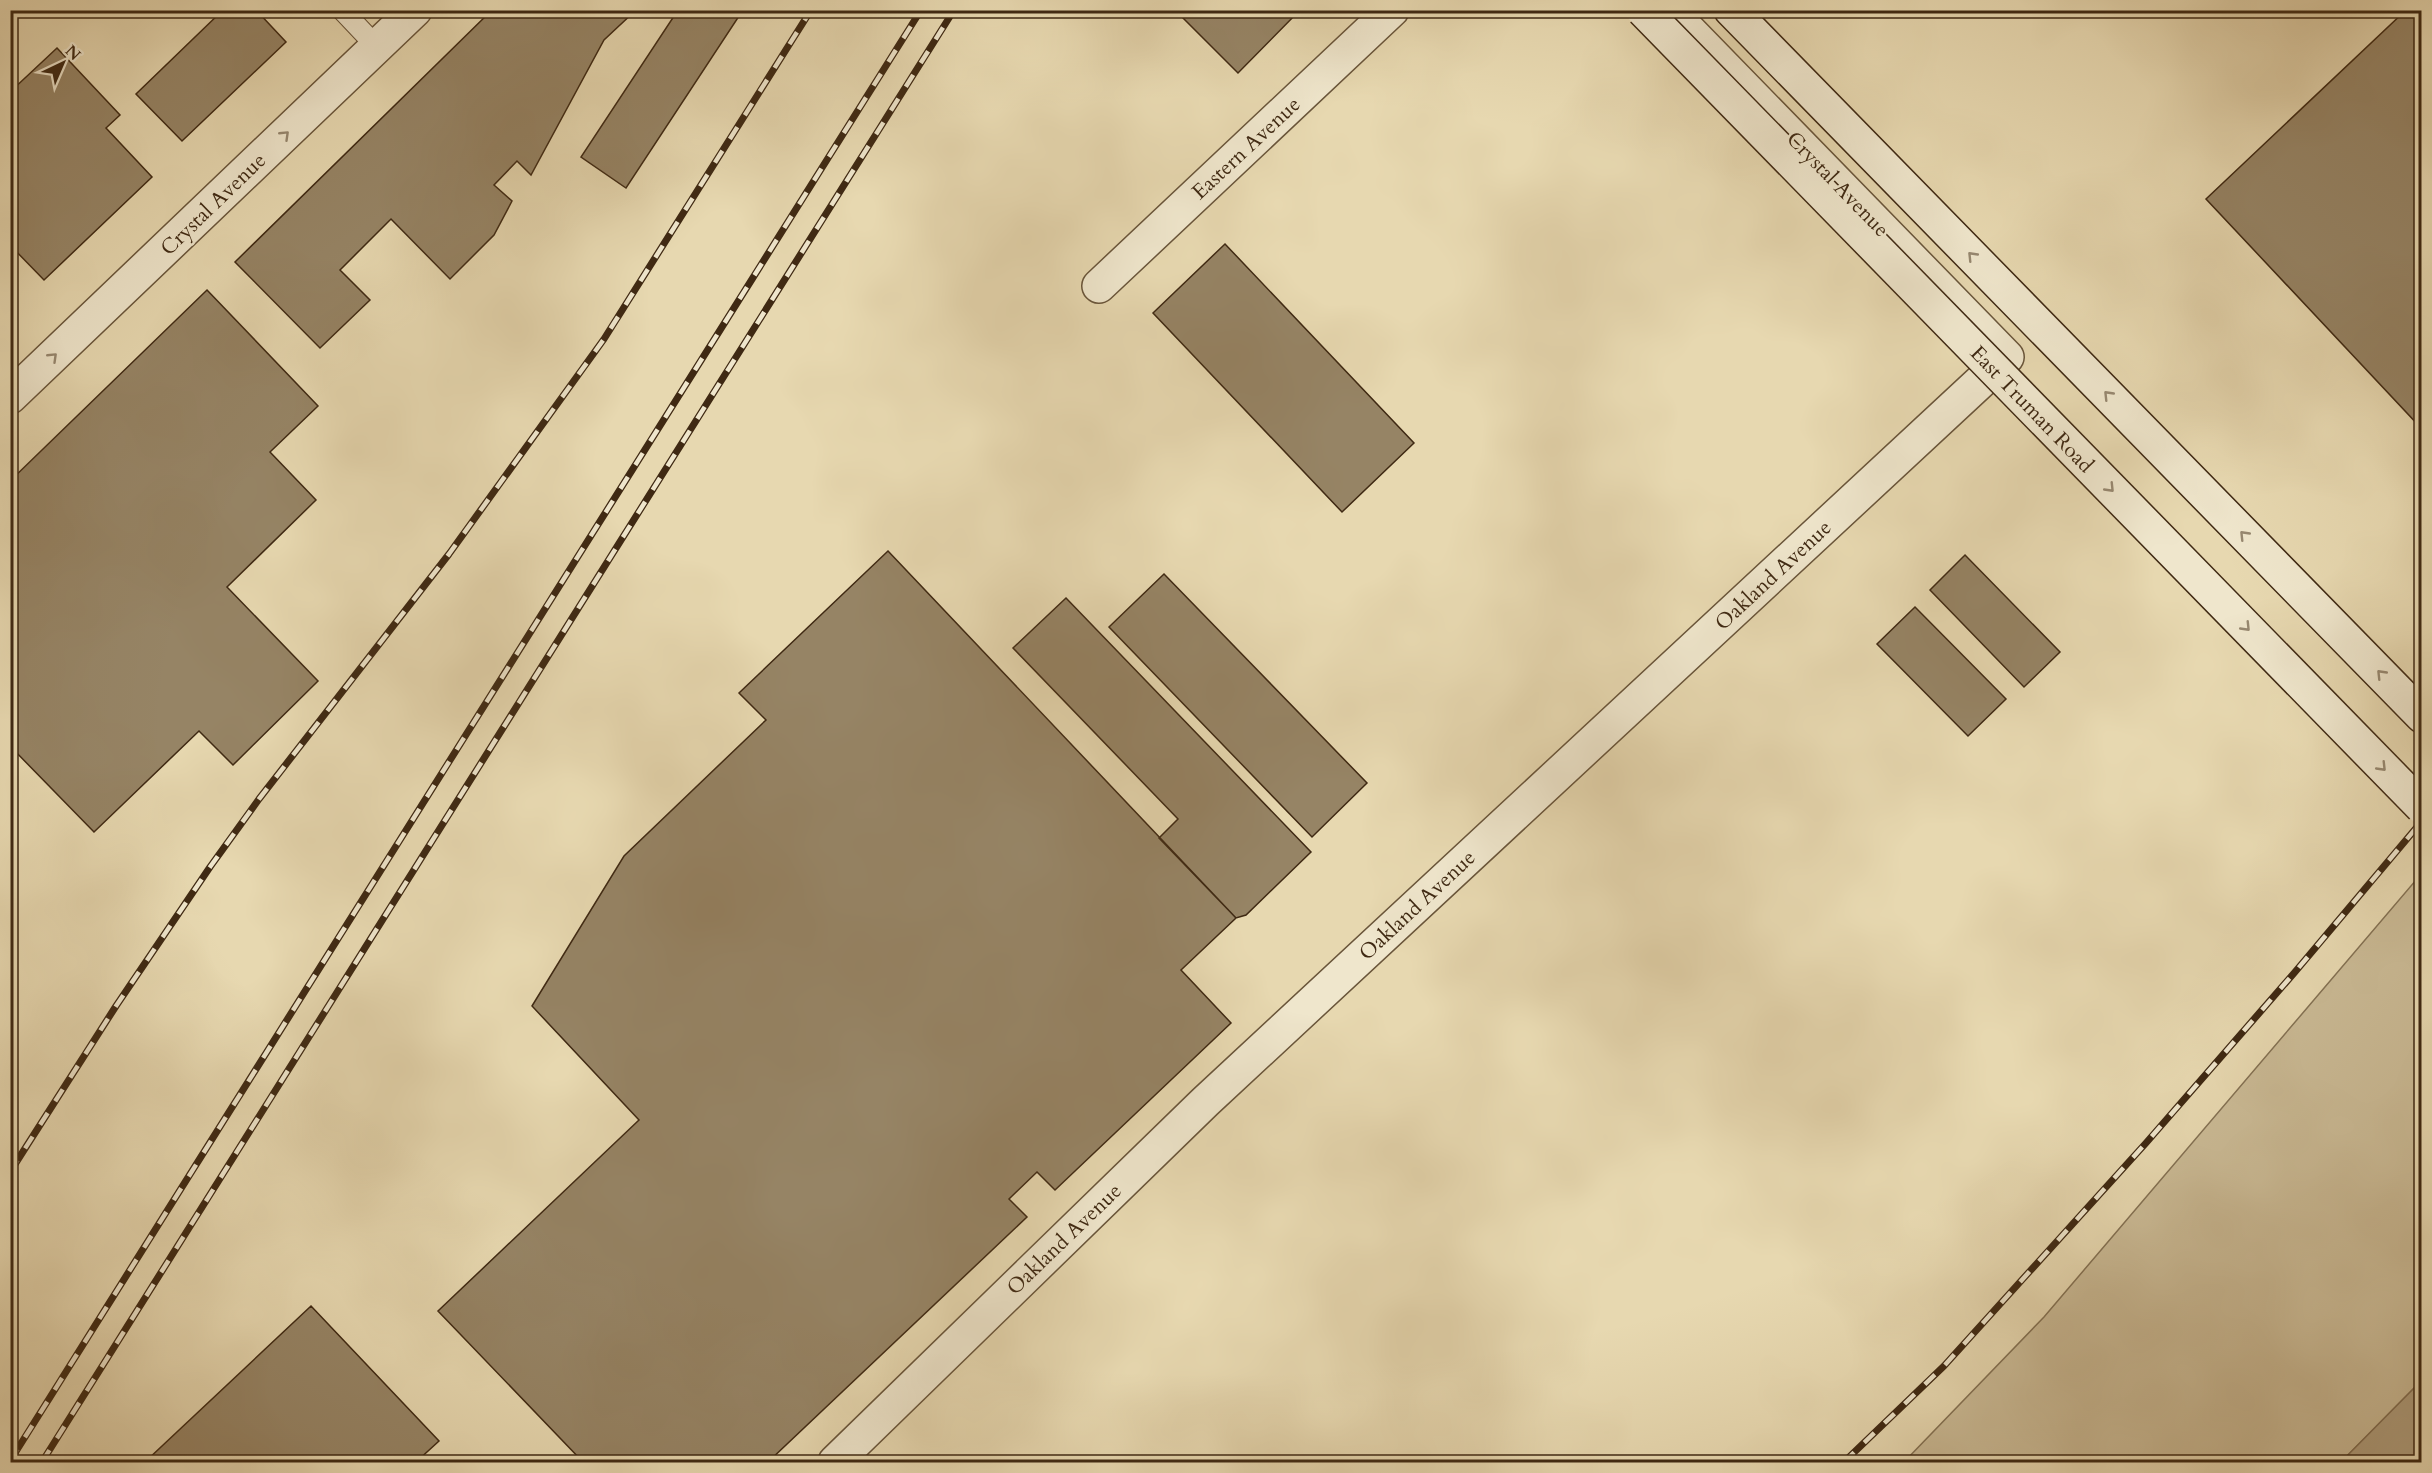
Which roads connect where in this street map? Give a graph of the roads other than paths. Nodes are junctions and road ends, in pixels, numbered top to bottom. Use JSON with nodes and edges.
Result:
{"nodes":[{"id":1,"x":342,"y":10,"type":"edge"},
{"id":2,"x":415,"y":10,"type":"edge"},
{"id":3,"x":1392,"y":10,"type":"edge"},
{"id":4,"x":1643,"y":10,"type":"edge"},
{"id":5,"x":1731,"y":10,"type":"edge"},
{"id":6,"x":1683,"y":15,"type":"edge"},
{"id":7,"x":377,"y":46,"type":"junction"},
{"id":8,"x":1099,"y":286,"type":"dead end"},
{"id":9,"x":2007,"y":357,"type":"joint"},
{"id":10,"x":10,"y":397,"type":"edge"},
{"id":11,"x":2421,"y":716,"type":"edge"},
{"id":12,"x":2421,"y":807,"type":"edge"},
{"id":13,"x":835,"y":1462,"type":"edge"}],
"edges":[{"from":1,"to":7,"type":"lane"},
{"from":2,"to":7,"type":"street","name":"Crystal Avenue"},
{"from":3,"to":8,"type":"street","name":"Eastern Avenue"},
{"from":4,"to":12,"type":"street","name":"East Truman Road","one_way":true,"bridge":true},
{"from":11,"to":5,"type":"street","one_way":true},
{"from":6,"to":9,"type":"street","name":"Crystal Avenue"},
{"from":10,"to":7,"type":"street","name":"Crystal Avenue","one_way":true},
{"from":9,"to":13,"type":"street","name":"Oakland Avenue"}]}
